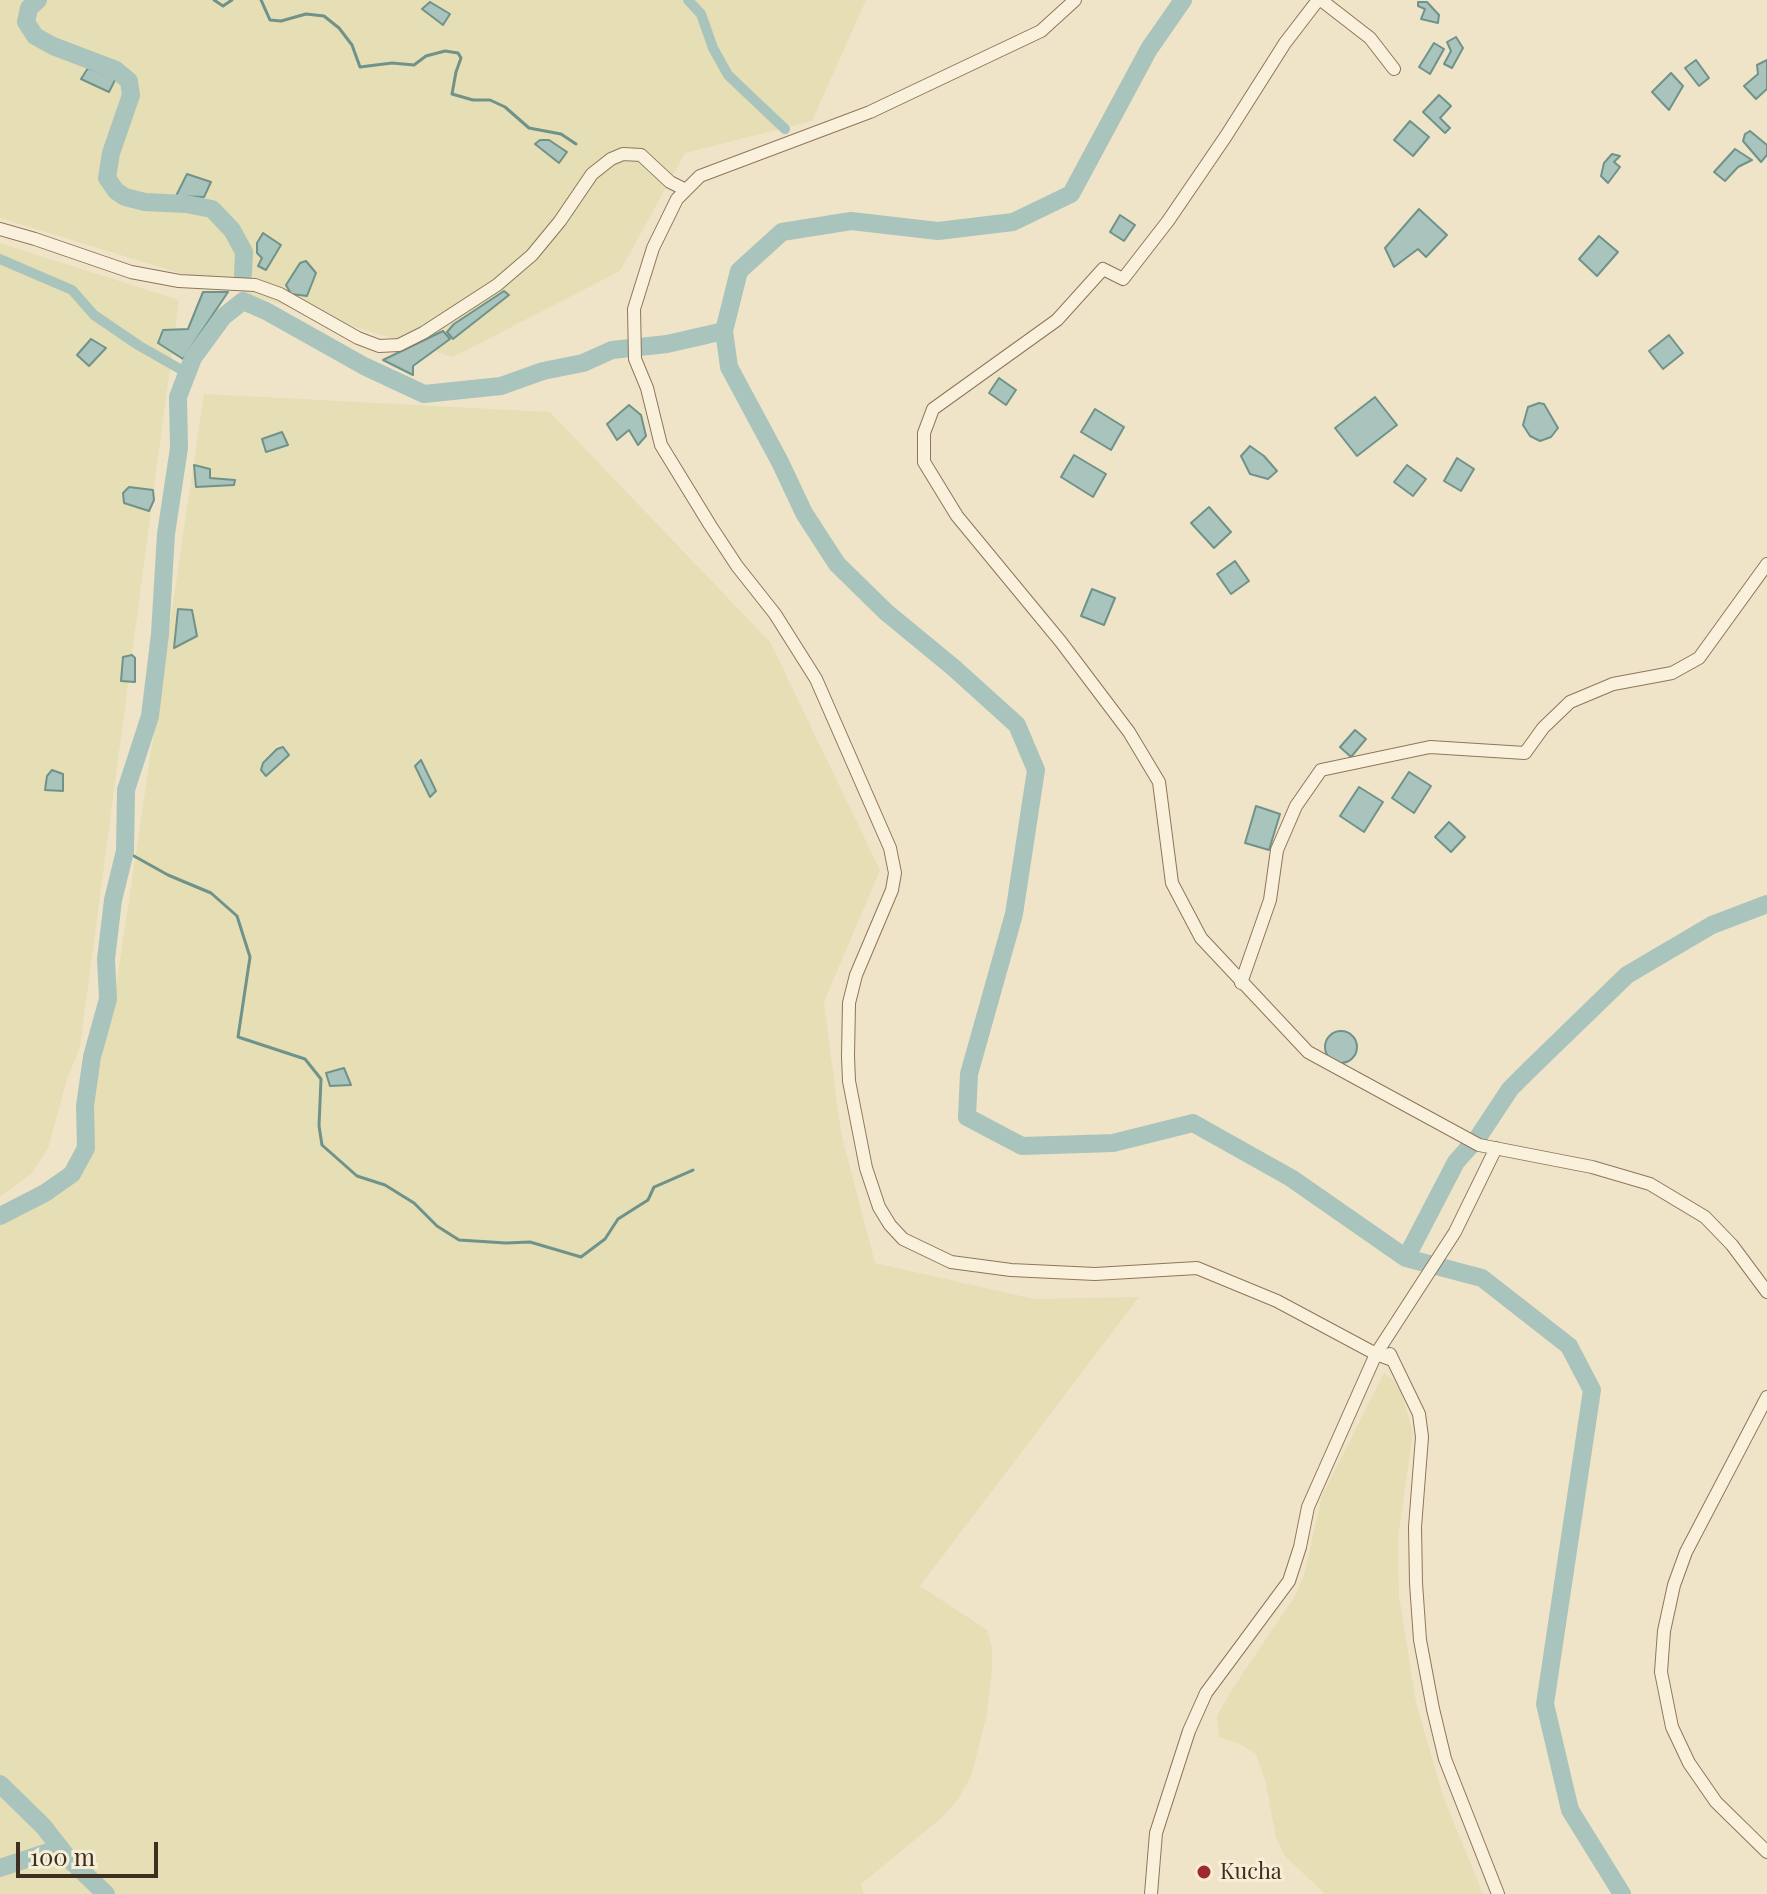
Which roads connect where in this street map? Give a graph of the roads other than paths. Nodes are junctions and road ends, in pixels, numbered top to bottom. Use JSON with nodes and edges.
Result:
{"nodes":[{"id":1,"x":1075,"y":0,"type":"edge"},
{"id":2,"x":1320,"y":0,"type":"edge"},
{"id":3,"x":1394,"y":69,"type":"dead end"},
{"id":4,"x":686,"y":190,"type":"junction"},
{"id":5,"x":0,"y":229,"type":"edge"},
{"id":6,"x":1767,"y":564,"type":"edge"},
{"id":7,"x":1241,"y":983,"type":"junction"},
{"id":8,"x":1496,"y":1148,"type":"junction"},
{"id":9,"x":1767,"y":1292,"type":"edge"},
{"id":10,"x":1385,"y":1342,"type":"junction"},
{"id":11,"x":1376,"y":1354,"type":"junction"},
{"id":12,"x":1392,"y":1360,"type":"junction"},
{"id":13,"x":1767,"y":1397,"type":"edge"},
{"id":14,"x":1767,"y":1852,"type":"edge"},
{"id":15,"x":1151,"y":1894,"type":"edge"},
{"id":16,"x":1498,"y":1894,"type":"edge"}],
"edges":[{"from":1,"to":4,"type":"street"},
{"from":2,"to":3,"type":"street"},
{"from":2,"to":7,"type":"street"},
{"from":4,"to":5,"type":"street"},
{"from":4,"to":11,"type":"street"},
{"from":6,"to":7,"type":"street"},
{"from":7,"to":8,"type":"street"},
{"from":8,"to":9,"type":"street"},
{"from":8,"to":10,"type":"street"},
{"from":10,"to":11,"type":"street"},
{"from":10,"to":12,"type":"street"},
{"from":11,"to":12,"type":"street"},
{"from":11,"to":15,"type":"street"},
{"from":12,"to":16,"type":"street"},
{"from":13,"to":14,"type":"street"}]}
